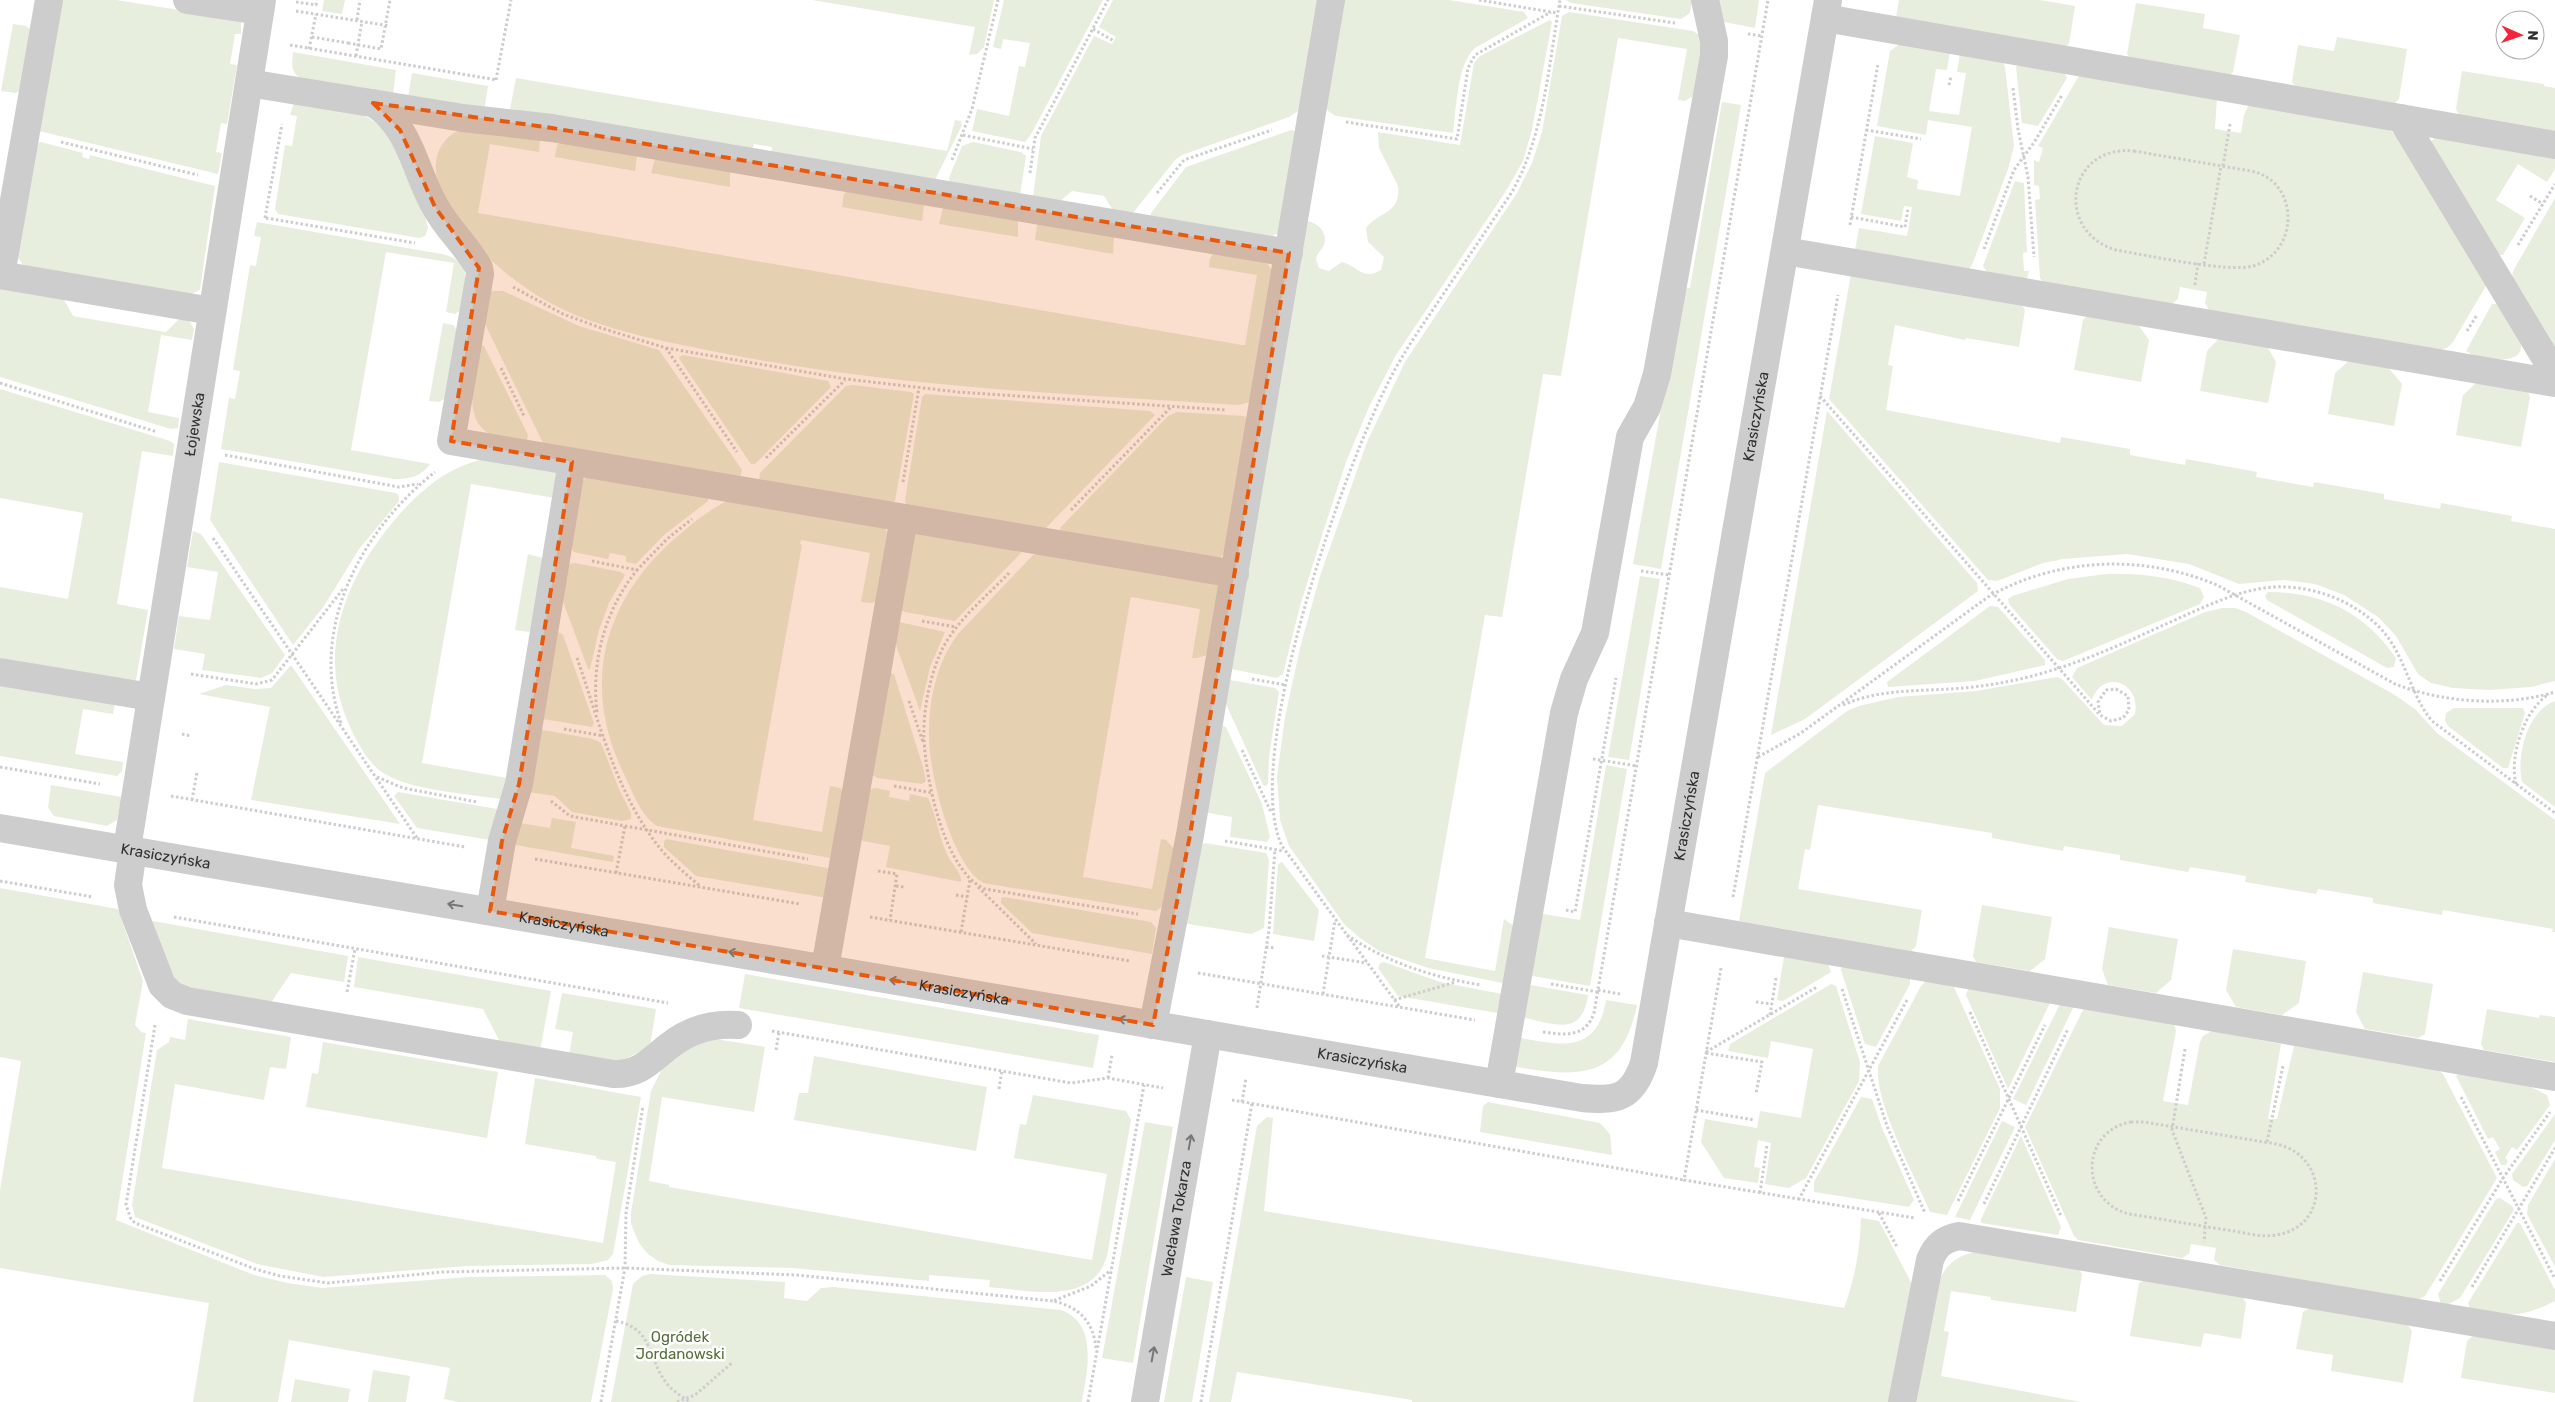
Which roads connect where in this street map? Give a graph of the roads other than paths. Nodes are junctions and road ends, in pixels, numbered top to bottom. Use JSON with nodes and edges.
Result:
{"nodes":[{"id":1,"x":49,"y":0,"type":"edge"},
{"id":2,"x":186,"y":0,"type":"edge"},
{"id":3,"x":1332,"y":0,"type":"edge"},
{"id":4,"x":1705,"y":0,"type":"edge"},
{"id":5,"x":268,"y":4,"type":"edge"},
{"id":6,"x":1826,"y":9,"type":"edge"},
{"id":7,"x":249,"y":83,"type":"junction"},
{"id":8,"x":363,"y":102,"type":"junction"},
{"id":9,"x":2401,"y":118,"type":"junction"},
{"id":10,"x":2555,"y":145,"type":"edge"},
{"id":11,"x":1785,"y":251,"type":"junction"},
{"id":12,"x":1288,"y":253,"type":"junction"},
{"id":13,"x":1,"y":275,"type":"edge"},
{"id":14,"x":212,"y":312,"type":"junction"},
{"id":15,"x":2555,"y":374,"type":"edge"},
{"id":16,"x":2555,"y":383,"type":"edge"},
{"id":17,"x":572,"y":462,"type":"junction"},
{"id":18,"x":901,"y":518,"type":"junction"},
{"id":19,"x":1233,"y":583,"type":"junction"},
{"id":20,"x":0,"y":672,"type":"edge"},
{"id":21,"x":151,"y":697,"type":"junction"},
{"id":22,"x":0,"y":828,"type":"edge"},
{"id":23,"x":130,"y":850,"type":"junction"},
{"id":24,"x":490,"y":911,"type":"junction"},
{"id":25,"x":1668,"y":923,"type":"junction"},
{"id":26,"x":825,"y":968,"type":"junction"},
{"id":27,"x":738,"y":1025,"type":"road end"},
{"id":28,"x":1153,"y":1025,"type":"junction"},
{"id":29,"x":1208,"y":1034,"type":"junction"},
{"id":30,"x":2555,"y":1077,"type":"edge"},
{"id":31,"x":1499,"y":1084,"type":"junction"},
{"id":32,"x":2555,"y":1336,"type":"edge"},
{"id":33,"x":1144,"y":1402,"type":"edge"},
{"id":34,"x":1902,"y":1402,"type":"edge"}],
"edges":[{"from":1,"to":13,"type":"street"},
{"from":2,"to":5,"type":"street"},
{"from":3,"to":12,"type":"street"},
{"from":4,"to":31,"type":"street"},
{"from":5,"to":7,"type":"street","name":"Łojewska"},
{"from":6,"to":9,"type":"street"},
{"from":6,"to":11,"type":"street","name":"Krasiczyńska"},
{"from":7,"to":8,"type":"street"},
{"from":7,"to":14,"type":"street","name":"Łojewska"},
{"from":8,"to":12,"type":"street"},
{"from":8,"to":17,"type":"street"},
{"from":9,"to":10,"type":"street"},
{"from":9,"to":15,"type":"street"},
{"from":11,"to":16,"type":"street"},
{"from":11,"to":25,"type":"street","name":"Krasiczyńska"},
{"from":12,"to":19,"type":"street"},
{"from":13,"to":14,"type":"street"},
{"from":14,"to":21,"type":"street","name":"Łojewska"},
{"from":17,"to":18,"type":"street"},
{"from":17,"to":24,"type":"street"},
{"from":18,"to":19,"type":"street"},
{"from":18,"to":26,"type":"street"},
{"from":19,"to":28,"type":"street"},
{"from":20,"to":21,"type":"street"},
{"from":21,"to":23,"type":"street","name":"Łojewska"},
{"from":22,"to":23,"type":"street","name":"Krasiczyńska"},
{"from":24,"to":23,"type":"street","name":"Krasiczyńska","one_way":true},
{"from":23,"to":27,"type":"street","name":"Łojewska"},
{"from":26,"to":24,"type":"street","name":"Krasiczyńska","one_way":true},
{"from":25,"to":30,"type":"street"},
{"from":25,"to":31,"type":"street","name":"Krasiczyńska"},
{"from":28,"to":26,"type":"street","name":"Krasiczyńska","one_way":true},
{"from":28,"to":29,"type":"street","name":"Krasiczyńska"},
{"from":29,"to":31,"type":"street","name":"Krasiczyńska"},
{"from":33,"to":29,"type":"street","name":"Wacława Tokarza","one_way":true},
{"from":32,"to":34,"type":"street"}]}
